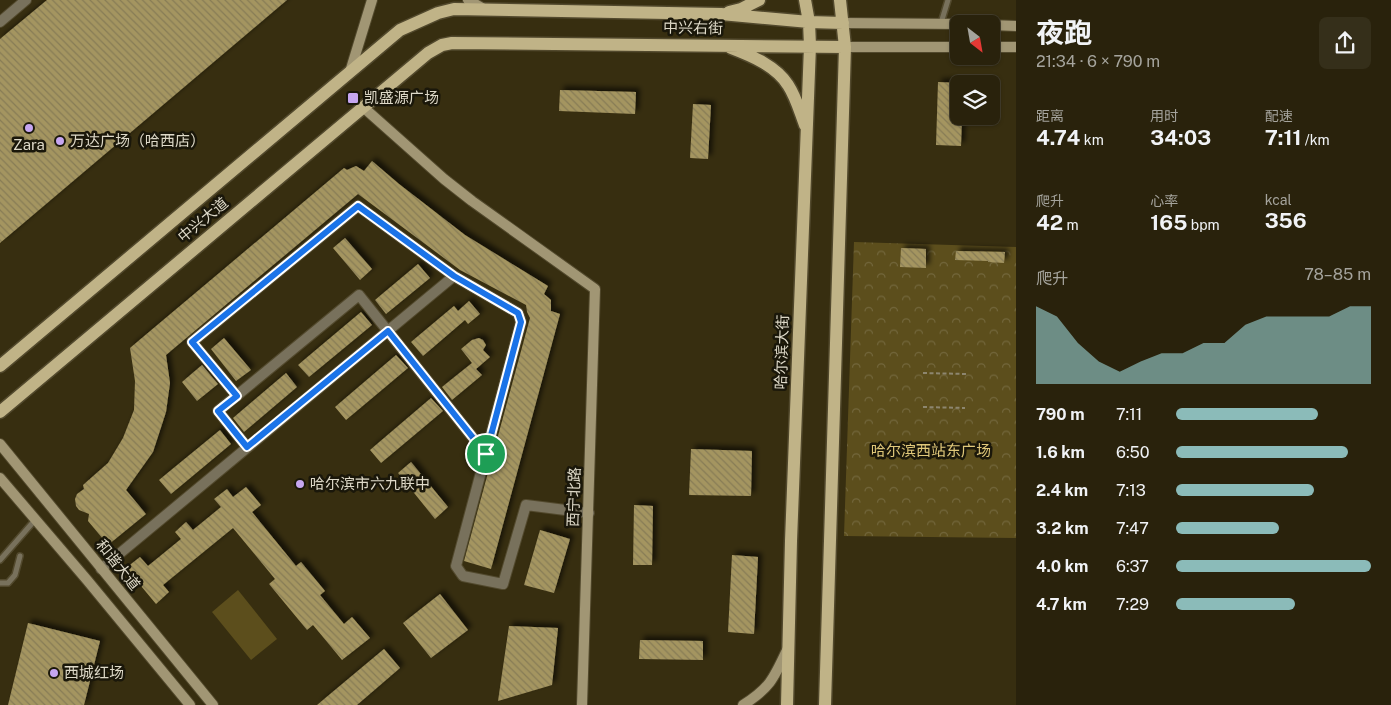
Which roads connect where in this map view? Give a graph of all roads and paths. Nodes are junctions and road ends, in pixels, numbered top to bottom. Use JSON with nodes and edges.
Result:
{"nodes":[{"id":1,"x":26,"y":0,"type":"edge"},
{"id":2,"x":372,"y":0,"type":"edge"},
{"id":3,"x":468,"y":0,"type":"edge"},
{"id":4,"x":759,"y":0,"type":"edge"},
{"id":5,"x":805,"y":0,"type":"edge"},
{"id":6,"x":840,"y":0,"type":"edge"},
{"id":7,"x":948,"y":0,"type":"edge"},
{"id":8,"x":485,"y":10,"type":"junction"},
{"id":9,"x":721,"y":14,"type":"junction"},
{"id":10,"x":0,"y":22,"type":"edge"},
{"id":11,"x":809,"y":22,"type":"junction"},
{"id":12,"x":843,"y":23,"type":"junction"},
{"id":13,"x":941,"y":23,"type":"junction"},
{"id":14,"x":950,"y":24,"type":"edge"},
{"id":15,"x":1000,"y":25,"type":"edge"},
{"id":16,"x":1016,"y":26,"type":"edge"},
{"id":17,"x":400,"y":30,"type":"joint"},
{"id":18,"x":721,"y":45,"type":"junction"},
{"id":19,"x":810,"y":46,"type":"junction"},
{"id":20,"x":845,"y":47,"type":"junction"},
{"id":21,"x":950,"y":47,"type":"edge"},
{"id":22,"x":1000,"y":47,"type":"edge"},
{"id":23,"x":1016,"y":47,"type":"edge"},
{"id":24,"x":428,"y":53,"type":"joint"},
{"id":25,"x":350,"y":72,"type":"junction"},
{"id":26,"x":363,"y":107,"type":"junction"},
{"id":27,"x":807,"y":129,"type":"junction"},
{"id":28,"x":454,"y":276,"type":"junction"},
{"id":29,"x":388,"y":331,"type":"junction"},
{"id":30,"x":0,"y":366,"type":"edge"},
{"id":31,"x":923,"y":373,"type":"dead end"},
{"id":32,"x":967,"y":374,"type":"dead end"},
{"id":33,"x":237,"y":396,"type":"junction"},
{"id":34,"x":923,"y":407,"type":"dead end"},
{"id":35,"x":966,"y":408,"type":"dead end"},
{"id":36,"x":0,"y":412,"type":"edge"},
{"id":37,"x":0,"y":444,"type":"edge"},
{"id":38,"x":247,"y":447,"type":"junction"},
{"id":39,"x":486,"y":454,"type":"junction"},
{"id":40,"x":0,"y":478,"type":"edge"},
{"id":41,"x":589,"y":513,"type":"junction"},
{"id":42,"x":35,"y":520,"type":"junction"},
{"id":43,"x":20,"y":556,"type":"dead end"},
{"id":44,"x":0,"y":560,"type":"edge"},
{"id":45,"x":101,"y":569,"type":"junction"},
{"id":46,"x":0,"y":583,"type":"edge"},
{"id":47,"x":788,"y":647,"type":"junction"},
{"id":48,"x":190,"y":705,"type":"edge"},
{"id":49,"x":212,"y":705,"type":"edge"},
{"id":50,"x":582,"y":705,"type":"edge"},
{"id":51,"x":743,"y":705,"type":"edge"},
{"id":52,"x":787,"y":705,"type":"edge"},
{"id":53,"x":826,"y":705,"type":"edge"}],
"edges":[{"from":1,"to":10,"type":"street"},
{"from":2,"to":25,"type":"main road"},
{"from":3,"to":8,"type":"main road"},
{"from":4,"to":9,"type":"main road"},
{"from":5,"to":11,"type":"main road","name":"哈尔滨大街"},
{"from":6,"to":12,"type":"main road"},
{"from":7,"to":13,"type":"lane"},
{"from":8,"to":9,"type":"main road","name":"中兴右街"},
{"from":8,"to":17,"type":"main road","name":"中兴右街"},
{"from":9,"to":11,"type":"main road","name":"中兴右街"},
{"from":11,"to":12,"type":"main road","name":"中兴右街"},
{"from":11,"to":19,"type":"main road","name":"哈尔滨大街"},
{"from":12,"to":13,"type":"main road","name":"中兴右街"},
{"from":12,"to":20,"type":"main road"},
{"from":13,"to":14,"type":"main road","name":"中兴右街"},
{"from":15,"to":16,"type":"main road"},
{"from":17,"to":25,"type":"main road","name":"中兴大道"},
{"from":18,"to":19,"type":"main road","name":"中兴右街"},
{"from":18,"to":24,"type":"main road","name":"中兴右街"},
{"from":18,"to":27,"type":"main road"},
{"from":19,"to":20,"type":"main road","name":"中兴右街"},
{"from":19,"to":27,"type":"main road","name":"哈尔滨大街"},
{"from":20,"to":21,"type":"main road","name":"中兴右街"},
{"from":20,"to":53,"type":"main road"},
{"from":22,"to":23,"type":"main road"},
{"from":24,"to":26,"type":"main road","name":"中兴大道"},
{"from":25,"to":30,"type":"main road","name":"中兴大道"},
{"from":26,"to":36,"type":"main road","name":"中兴大道"},
{"from":26,"to":41,"type":"main road","name":"西宁北路"},
{"from":27,"to":47,"type":"main road","name":"哈尔滨大街"},
{"from":28,"to":29,"type":"street"},
{"from":28,"to":33,"type":"street"},
{"from":28,"to":39,"type":"street"},
{"from":29,"to":33,"type":"street"},
{"from":29,"to":38,"type":"street"},
{"from":29,"to":39,"type":"street"},
{"from":31,"to":32,"type":"path"},
{"from":33,"to":38,"type":"street"},
{"from":34,"to":35,"type":"path"},
{"from":37,"to":45,"type":"main road","name":"和谐大道"},
{"from":38,"to":45,"type":"street"},
{"from":39,"to":41,"type":"street"},
{"from":40,"to":42,"type":"main road"},
{"from":41,"to":50,"type":"main road","name":"西宁北路"},
{"from":42,"to":44,"type":"lane"},
{"from":42,"to":48,"type":"main road"},
{"from":43,"to":46,"type":"lane"},
{"from":45,"to":49,"type":"main road","name":"和谐大道"},
{"from":47,"to":51,"type":"main road"},
{"from":47,"to":52,"type":"main road","name":"哈尔滨大街"}]}
